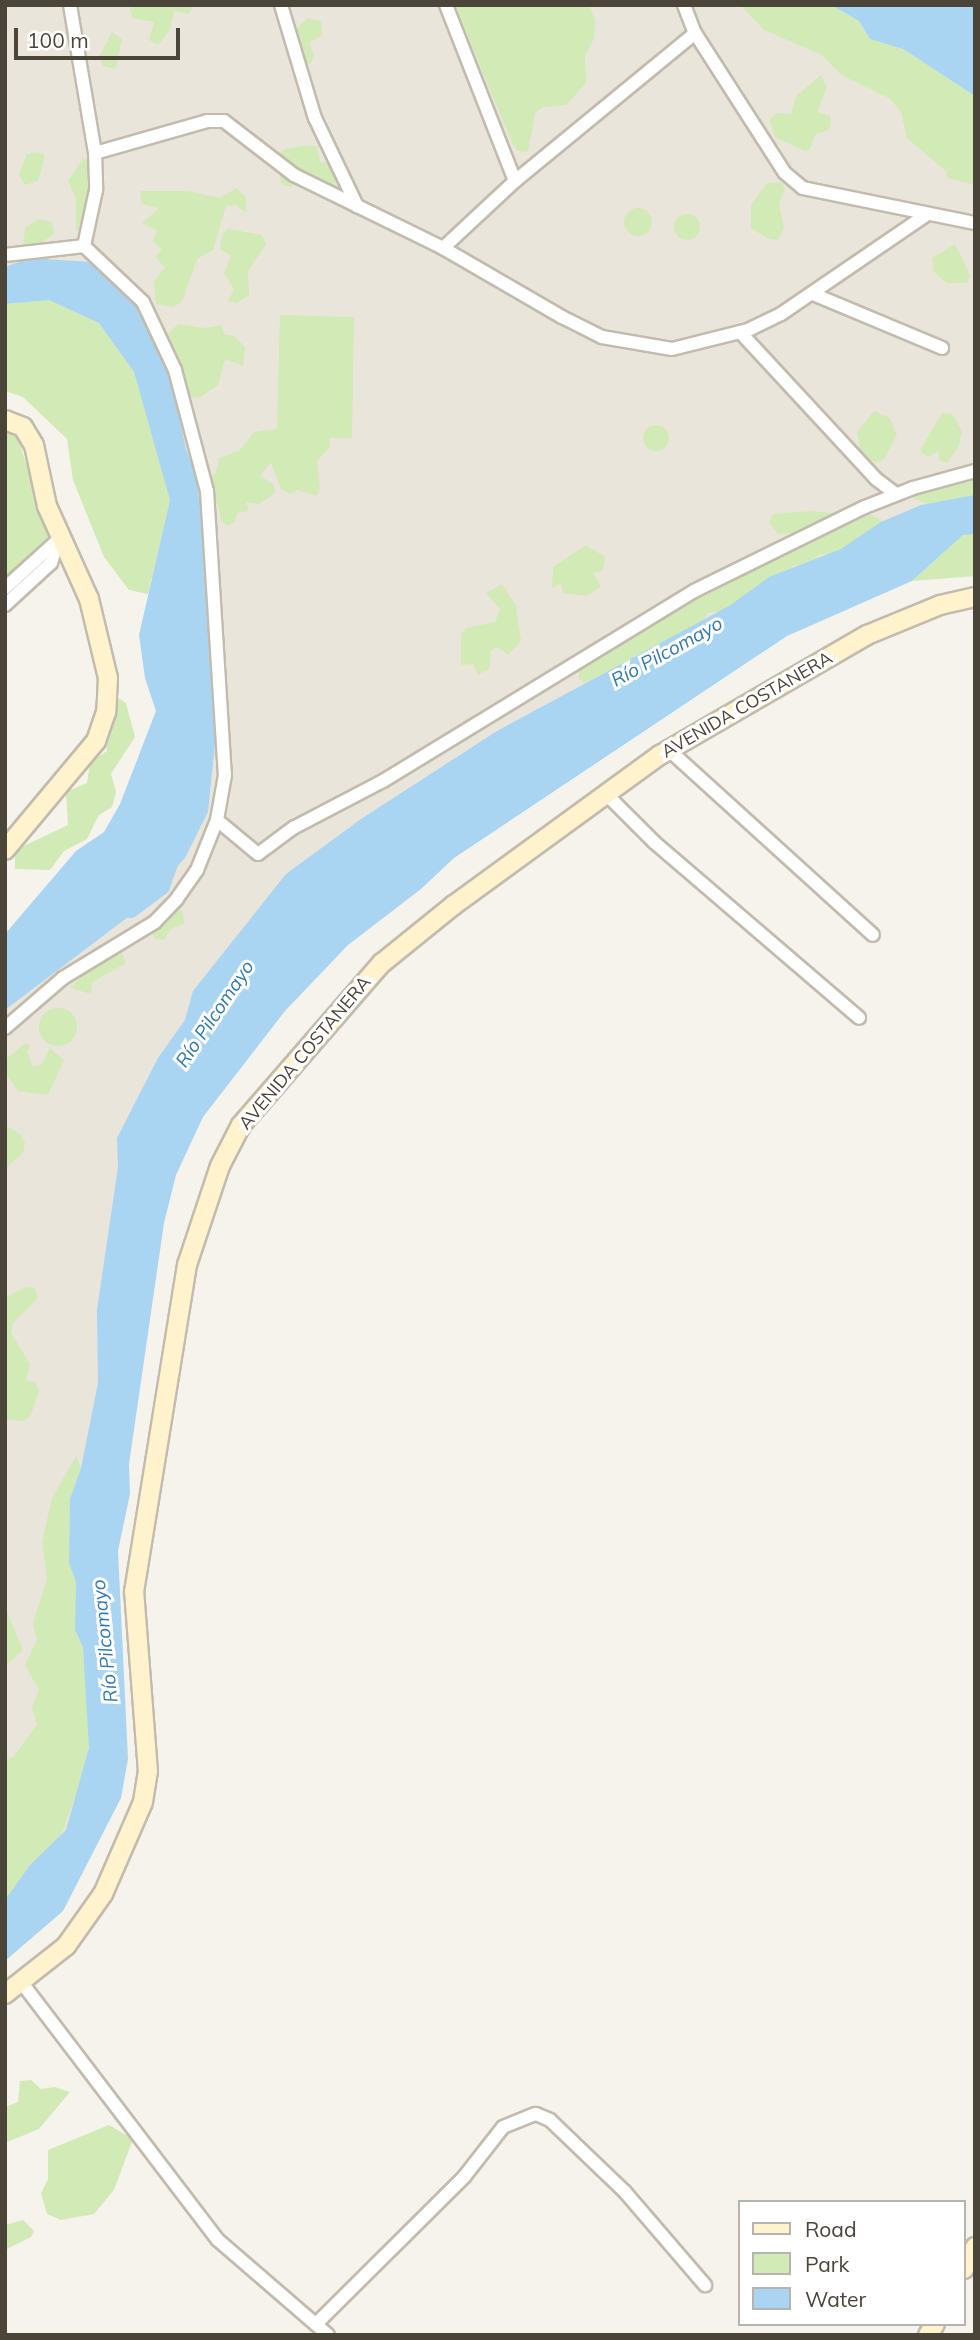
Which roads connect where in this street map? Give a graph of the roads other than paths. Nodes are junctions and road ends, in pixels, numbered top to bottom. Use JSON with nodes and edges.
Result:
{"nodes":[{"id":1,"x":70,"y":5,"type":"edge"},
{"id":2,"x":281,"y":5,"type":"edge"},
{"id":3,"x":446,"y":5,"type":"edge"},
{"id":4,"x":684,"y":5,"type":"edge"},
{"id":5,"x":695,"y":33,"type":"junction"},
{"id":6,"x":94,"y":153,"type":"junction"},
{"id":7,"x":515,"y":181,"type":"junction"},
{"id":8,"x":358,"y":206,"type":"junction"},
{"id":9,"x":926,"y":215,"type":"junction"},
{"id":10,"x":975,"y":223,"type":"edge"},
{"id":11,"x":84,"y":246,"type":"junction"},
{"id":12,"x":443,"y":248,"type":"junction"},
{"id":13,"x":5,"y":255,"type":"edge"},
{"id":14,"x":813,"y":294,"type":"junction"},
{"id":15,"x":740,"y":332,"type":"junction"},
{"id":16,"x":942,"y":348,"type":"dead end"},
{"id":17,"x":5,"y":420,"type":"edge"},
{"id":18,"x":975,"y":471,"type":"edge"},
{"id":19,"x":897,"y":494,"type":"junction"},
{"id":20,"x":59,"y":540,"type":"junction"},
{"id":21,"x":5,"y":588,"type":"edge"},
{"id":22,"x":975,"y":597,"type":"edge"},
{"id":23,"x":5,"y":605,"type":"edge"},
{"id":24,"x":669,"y":750,"type":"junction"},
{"id":25,"x":606,"y":794,"type":"junction"},
{"id":26,"x":217,"y":820,"type":"junction"},
{"id":27,"x":5,"y":850,"type":"edge"},
{"id":28,"x":873,"y":935,"type":"dead end"},
{"id":29,"x":859,"y":1018,"type":"dead end"},
{"id":30,"x":5,"y":1028,"type":"edge"},
{"id":31,"x":22,"y":1983,"type":"junction"},
{"id":32,"x":5,"y":1994,"type":"edge"},
{"id":33,"x":975,"y":2247,"type":"edge"},
{"id":34,"x":966,"y":2265,"type":"edge"},
{"id":35,"x":705,"y":2285,"type":"dead end"},
{"id":36,"x":316,"y":2324,"type":"junction"},
{"id":37,"x":328,"y":2335,"type":"edge"}],
"edges":[{"from":1,"to":6,"type":"street"},
{"from":2,"to":8,"type":"street"},
{"from":3,"to":7,"type":"street"},
{"from":4,"to":5,"type":"street"},
{"from":5,"to":7,"type":"street"},
{"from":5,"to":9,"type":"street"},
{"from":6,"to":8,"type":"street"},
{"from":6,"to":11,"type":"street"},
{"from":7,"to":12,"type":"street"},
{"from":8,"to":12,"type":"street"},
{"from":9,"to":10,"type":"street"},
{"from":9,"to":14,"type":"street"},
{"from":11,"to":13,"type":"street"},
{"from":11,"to":26,"type":"street"},
{"from":12,"to":15,"type":"street"},
{"from":14,"to":15,"type":"street"},
{"from":14,"to":16,"type":"street"},
{"from":15,"to":19,"type":"street"},
{"from":17,"to":20,"type":"street"},
{"from":18,"to":19,"type":"street"},
{"from":19,"to":26,"type":"street"},
{"from":20,"to":21,"type":"street"},
{"from":20,"to":23,"type":"street"},
{"from":20,"to":27,"type":"street"},
{"from":22,"to":24,"type":"street","name":"AVENIDA COSTANERA"},
{"from":24,"to":25,"type":"street","name":"AVENIDA COSTANERA"},
{"from":24,"to":28,"type":"street"},
{"from":25,"to":29,"type":"street"},
{"from":25,"to":31,"type":"street","name":"AVENIDA COSTANERA"},
{"from":26,"to":30,"type":"street"},
{"from":31,"to":32,"type":"street","name":"AVENIDA COSTANERA"},
{"from":31,"to":36,"type":"street"},
{"from":33,"to":34,"type":"street"},
{"from":35,"to":36,"type":"street"},
{"from":36,"to":37,"type":"street"}]}
